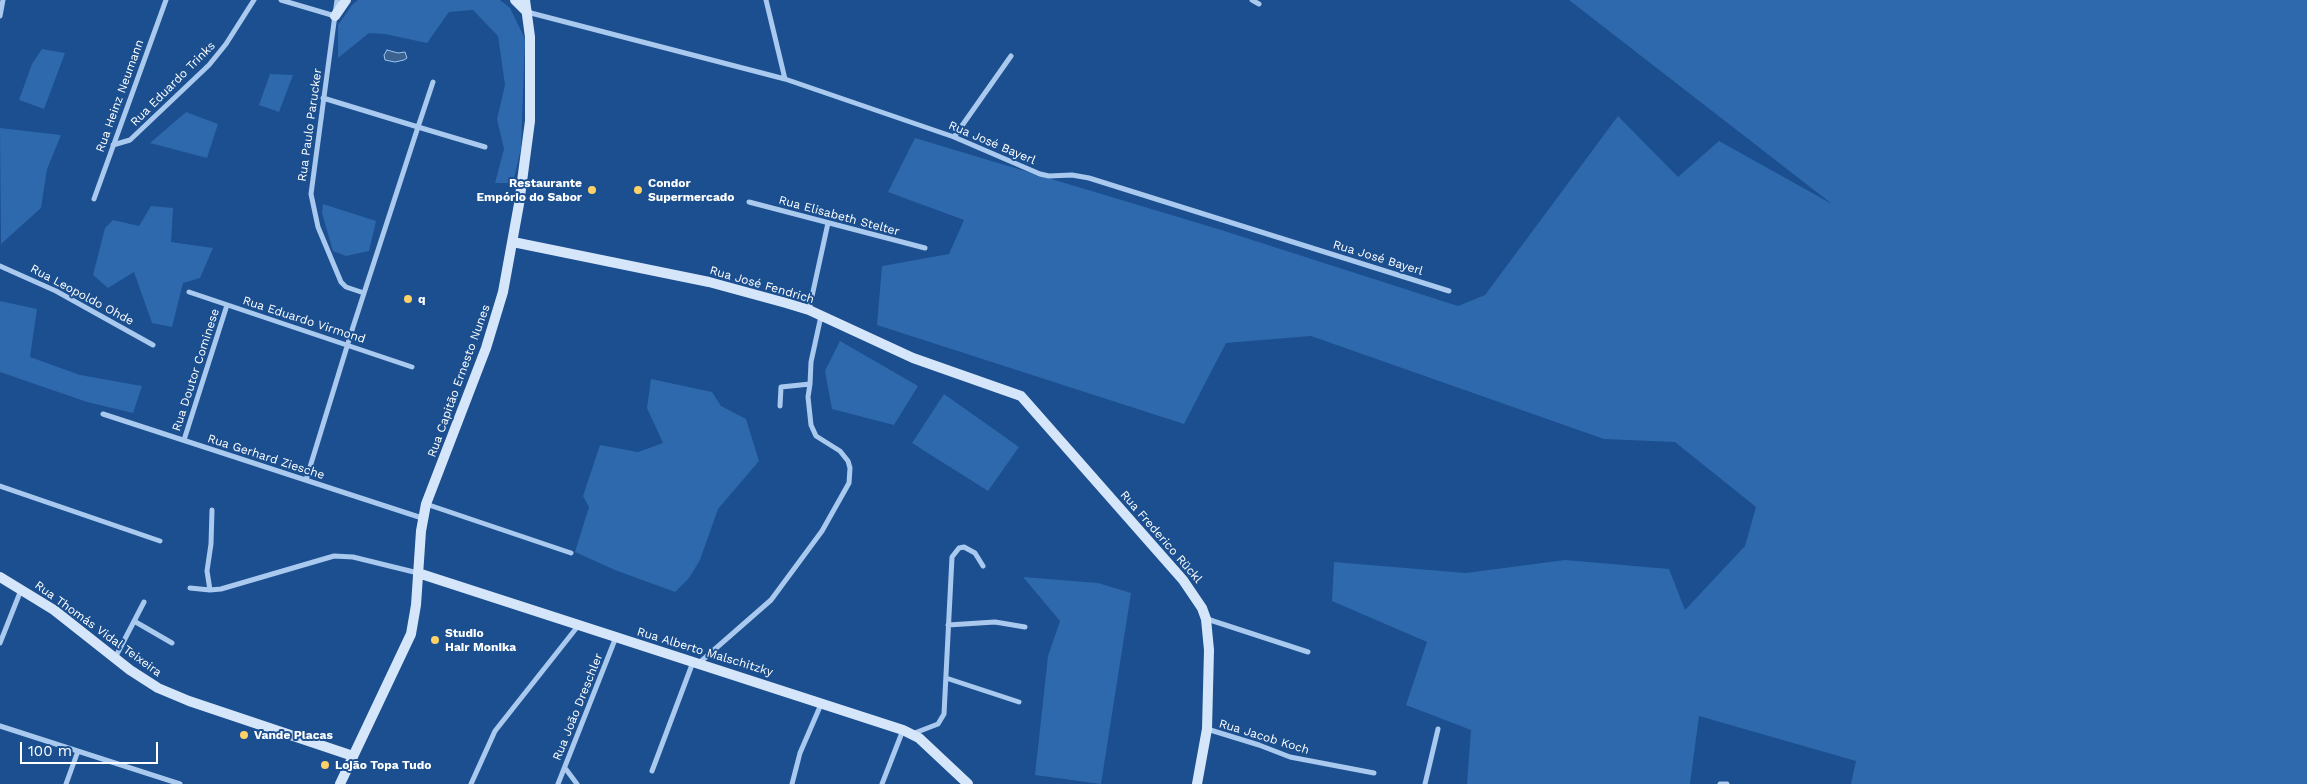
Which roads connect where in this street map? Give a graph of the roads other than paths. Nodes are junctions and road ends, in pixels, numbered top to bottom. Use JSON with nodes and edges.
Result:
{"nodes":[{"id":1,"x":3,"y":0,"type":"edge"},
{"id":2,"x":166,"y":0,"type":"edge"},
{"id":3,"x":254,"y":0,"type":"edge"},
{"id":4,"x":281,"y":0,"type":"edge"},
{"id":5,"x":338,"y":0,"type":"edge"},
{"id":6,"x":346,"y":0,"type":"edge"},
{"id":7,"x":515,"y":0,"type":"edge"},
{"id":8,"x":525,"y":0,"type":"edge"},
{"id":9,"x":766,"y":0,"type":"edge"},
{"id":10,"x":1252,"y":0,"type":"edge"},
{"id":11,"x":1259,"y":4,"type":"dead end"},
{"id":12,"x":527,"y":12,"type":"junction"},
{"id":13,"x":0,"y":16,"type":"edge"},
{"id":14,"x":335,"y":16,"type":"junction"},
{"id":15,"x":1010,"y":56,"type":"dead end"},
{"id":16,"x":785,"y":79,"type":"junction"},
{"id":17,"x":433,"y":82,"type":"dead end"},
{"id":18,"x":323,"y":98,"type":"junction"},
{"id":19,"x":418,"y":127,"type":"junction"},
{"id":20,"x":954,"y":137,"type":"junction"},
{"id":21,"x":113,"y":145,"type":"junction"},
{"id":22,"x":485,"y":147,"type":"dead end"},
{"id":23,"x":94,"y":199,"type":"dead end"},
{"id":24,"x":748,"y":202,"type":"dead end"},
{"id":25,"x":828,"y":223,"type":"junction"},
{"id":26,"x":513,"y":242,"type":"junction"},
{"id":27,"x":925,"y":248,"type":"dead end"},
{"id":28,"x":0,"y":266,"type":"edge"},
{"id":29,"x":1448,"y":291,"type":"dead end"},
{"id":30,"x":189,"y":292,"type":"dead end"},
{"id":31,"x":364,"y":293,"type":"junction"},
{"id":32,"x":227,"y":305,"type":"junction"},
{"id":33,"x":809,"y":310,"type":"junction"},
{"id":34,"x":822,"y":316,"type":"junction"},
{"id":35,"x":153,"y":345,"type":"dead end"},
{"id":36,"x":349,"y":346,"type":"junction"},
{"id":37,"x":412,"y":367,"type":"dead end"},
{"id":38,"x":810,"y":384,"type":"junction"},
{"id":39,"x":1021,"y":396,"type":"joint"},
{"id":40,"x":780,"y":406,"type":"dead end"},
{"id":41,"x":103,"y":414,"type":"dead end"},
{"id":42,"x":184,"y":440,"type":"junction"},
{"id":43,"x":306,"y":480,"type":"junction"},
{"id":44,"x":0,"y":486,"type":"edge"},
{"id":45,"x":426,"y":504,"type":"junction"},
{"id":46,"x":212,"y":510,"type":"dead end"},
{"id":47,"x":422,"y":518,"type":"junction"},
{"id":48,"x":160,"y":541,"type":"dead end"},
{"id":49,"x":571,"y":553,"type":"dead end"},
{"id":50,"x":983,"y":566,"type":"dead end"},
{"id":51,"x":418,"y":573,"type":"junction"},
{"id":52,"x":0,"y":577,"type":"edge"},
{"id":53,"x":190,"y":588,"type":"dead end"},
{"id":54,"x":21,"y":589,"type":"junction"},
{"id":55,"x":210,"y":590,"type":"junction"},
{"id":56,"x":144,"y":602,"type":"dead end"},
{"id":57,"x":1206,"y":619,"type":"junction"},
{"id":58,"x":134,"y":621,"type":"junction"},
{"id":59,"x":578,"y":625,"type":"junction"},
{"id":60,"x":948,"y":625,"type":"junction"},
{"id":61,"x":1025,"y":627,"type":"dead end"},
{"id":62,"x":616,"y":637,"type":"junction"},
{"id":63,"x":0,"y":643,"type":"edge"},
{"id":64,"x":172,"y":643,"type":"dead end"},
{"id":65,"x":1308,"y":652,"type":"dead end"},
{"id":66,"x":114,"y":658,"type":"junction"},
{"id":67,"x":696,"y":662,"type":"junction"},
{"id":68,"x":946,"y":678,"type":"junction"},
{"id":69,"x":822,"y":702,"type":"junction"},
{"id":70,"x":1019,"y":702,"type":"dead end"},
{"id":71,"x":0,"y":726,"type":"edge"},
{"id":72,"x":1207,"y":729,"type":"junction"},
{"id":73,"x":1438,"y":729,"type":"dead end"},
{"id":74,"x":907,"y":732,"type":"junction"},
{"id":75,"x":78,"y":751,"type":"junction"},
{"id":76,"x":353,"y":756,"type":"junction"},
{"id":77,"x":565,"y":768,"type":"junction"},
{"id":78,"x":652,"y":771,"type":"dead end"},
{"id":79,"x":1374,"y":773,"type":"dead end"},
{"id":80,"x":66,"y":784,"type":"edge"},
{"id":81,"x":180,"y":784,"type":"edge"},
{"id":82,"x":340,"y":784,"type":"edge"},
{"id":83,"x":471,"y":784,"type":"edge"},
{"id":84,"x":558,"y":784,"type":"edge"},
{"id":85,"x":577,"y":784,"type":"edge"},
{"id":86,"x":792,"y":784,"type":"edge"},
{"id":87,"x":882,"y":784,"type":"edge"},
{"id":88,"x":968,"y":784,"type":"edge"},
{"id":89,"x":1197,"y":784,"type":"edge"},
{"id":90,"x":1424,"y":784,"type":"edge"},
{"id":91,"x":1720,"y":784,"type":"edge"},
{"id":92,"x":1727,"y":784,"type":"edge"}],
"edges":[{"from":1,"to":13,"type":"street"},
{"from":2,"to":21,"type":"street","name":"Rua Heinz Neumann"},
{"from":3,"to":21,"type":"street","name":"Rua Eduardo Trinks"},
{"from":4,"to":14,"type":"street"},
{"from":5,"to":14,"type":"street","name":"Rua Paulo Parucker"},
{"from":6,"to":14,"type":"street"},
{"from":7,"to":12,"type":"street"},
{"from":8,"to":12,"type":"street","name":"Rua Capitão Ernesto Nunes"},
{"from":9,"to":16,"type":"street"},
{"from":10,"to":11,"type":"street"},
{"from":12,"to":16,"type":"street","name":"Rua José Bayerl"},
{"from":12,"to":26,"type":"street","name":"Rua Capitão Ernesto Nunes"},
{"from":14,"to":18,"type":"street","name":"Rua Paulo Parucker"},
{"from":15,"to":20,"type":"street"},
{"from":16,"to":20,"type":"street","name":"Rua José Bayerl"},
{"from":17,"to":19,"type":"street"},
{"from":18,"to":19,"type":"street"},
{"from":18,"to":31,"type":"street","name":"Rua Paulo Parucker"},
{"from":19,"to":22,"type":"street"},
{"from":19,"to":31,"type":"street"},
{"from":20,"to":29,"type":"street","name":"Rua José Bayerl"},
{"from":21,"to":23,"type":"street","name":"Rua Heinz Neumann"},
{"from":24,"to":25,"type":"street","name":"Rua Elisabeth Stelter"},
{"from":25,"to":27,"type":"street","name":"Rua Elisabeth Stelter"},
{"from":25,"to":33,"type":"street"},
{"from":26,"to":33,"type":"street","name":"Rua José Fendrich"},
{"from":26,"to":45,"type":"street","name":"Rua Capitão Ernesto Nunes"},
{"from":28,"to":35,"type":"street","name":"Rua Leopoldo Ohde"},
{"from":30,"to":32,"type":"street","name":"Rua Eduardo Virmond"},
{"from":31,"to":36,"type":"street"},
{"from":32,"to":36,"type":"street","name":"Rua Eduardo Virmond"},
{"from":32,"to":42,"type":"street","name":"Rua Doutor Cominese"},
{"from":33,"to":34,"type":"street","name":"Rua José Fendrich"},
{"from":34,"to":38,"type":"street"},
{"from":34,"to":39,"type":"street","name":"Rua José Fendrich"},
{"from":36,"to":37,"type":"street","name":"Rua Eduardo Virmond"},
{"from":36,"to":43,"type":"street"},
{"from":38,"to":40,"type":"street"},
{"from":38,"to":67,"type":"street"},
{"from":39,"to":57,"type":"street","name":"Rua Frederico Rückl"},
{"from":41,"to":42,"type":"street","name":"Rua Gerhard Ziesche"},
{"from":42,"to":43,"type":"street","name":"Rua Gerhard Ziesche"},
{"from":43,"to":47,"type":"street","name":"Rua Gerhard Ziesche"},
{"from":44,"to":48,"type":"street"},
{"from":45,"to":47,"type":"street","name":"Rua Capitão Ernesto Nunes"},
{"from":45,"to":49,"type":"street"},
{"from":46,"to":55,"type":"street"},
{"from":47,"to":51,"type":"street","name":"Rua Capitão Ernesto Nunes"},
{"from":50,"to":60,"type":"street"},
{"from":51,"to":55,"type":"street"},
{"from":51,"to":59,"type":"street","name":"Rua Alberto Malschitzky"},
{"from":51,"to":76,"type":"street","name":"Rua Capitão Ernesto Nunes"},
{"from":52,"to":54,"type":"street","name":"Rua Thomás Vidal Teixeira"},
{"from":53,"to":55,"type":"street"},
{"from":54,"to":63,"type":"street"},
{"from":54,"to":66,"type":"street","name":"Rua Thomás Vidal Teixeira"},
{"from":56,"to":58,"type":"street"},
{"from":57,"to":65,"type":"street"},
{"from":57,"to":72,"type":"street","name":"Rua Frederico Rückl"},
{"from":58,"to":64,"type":"street"},
{"from":58,"to":66,"type":"street"},
{"from":59,"to":62,"type":"street","name":"Rua Alberto Malschitzky"},
{"from":59,"to":83,"type":"street"},
{"from":60,"to":61,"type":"street"},
{"from":60,"to":68,"type":"street"},
{"from":62,"to":67,"type":"street","name":"Rua Alberto Malschitzky"},
{"from":62,"to":77,"type":"street","name":"Rua João Dreschler"},
{"from":66,"to":76,"type":"street","name":"Rua Thomás Vidal Teixeira"},
{"from":67,"to":69,"type":"street","name":"Rua Alberto Malschitzky"},
{"from":67,"to":78,"type":"street"},
{"from":68,"to":70,"type":"street"},
{"from":68,"to":74,"type":"street"},
{"from":69,"to":74,"type":"street","name":"Rua Alberto Malschitzky"},
{"from":69,"to":86,"type":"street"},
{"from":71,"to":75,"type":"street"},
{"from":72,"to":79,"type":"street","name":"Rua Jacob Koch"},
{"from":72,"to":89,"type":"street","name":"Rua Frederico Rückl"},
{"from":73,"to":90,"type":"street"},
{"from":74,"to":87,"type":"street"},
{"from":74,"to":88,"type":"street","name":"Rua Alberto Malschitzky"},
{"from":75,"to":80,"type":"street"},
{"from":75,"to":81,"type":"street"},
{"from":76,"to":82,"type":"street","name":"Rua Capitão Ernesto Nunes"},
{"from":77,"to":84,"type":"street","name":"Rua João Dreschler"},
{"from":77,"to":85,"type":"street"},
{"from":91,"to":92,"type":"street"}]}
